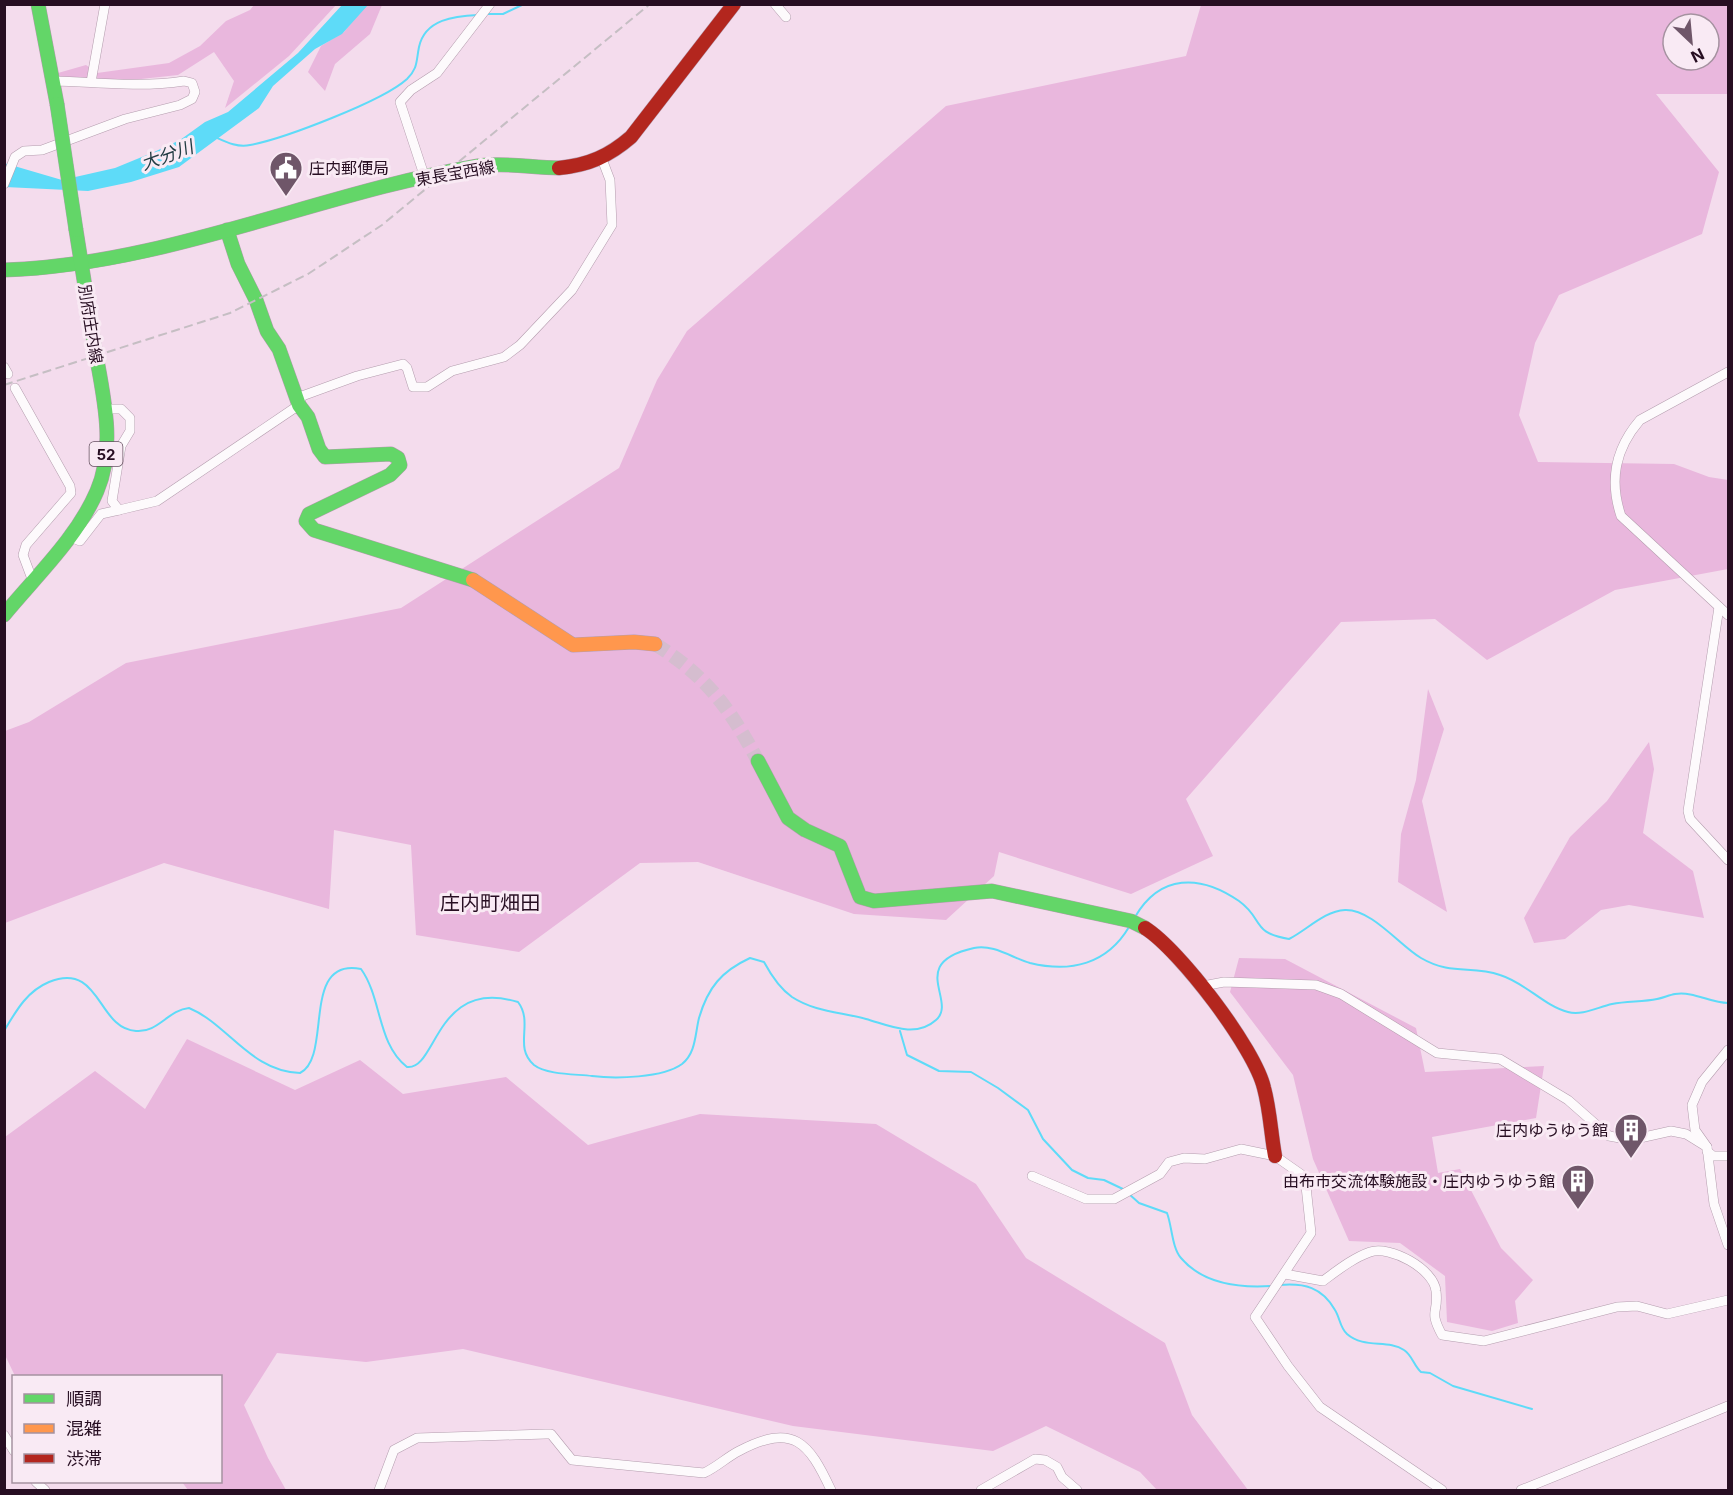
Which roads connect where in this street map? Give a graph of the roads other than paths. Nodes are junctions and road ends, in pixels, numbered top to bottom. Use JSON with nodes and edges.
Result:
{"nodes":[{"id":1,"x":38,"y":4,"type":"edge"},
{"id":2,"x":105,"y":4,"type":"edge"},
{"id":3,"x":490,"y":4,"type":"edge"},
{"id":4,"x":734,"y":4,"type":"edge"},
{"id":5,"x":775,"y":4,"type":"edge"},
{"id":6,"x":786,"y":17,"type":"dead end"},
{"id":7,"x":54,"y":81,"type":"junction"},
{"id":8,"x":91,"y":82,"type":"junction"},
{"id":9,"x":602,"y":159,"type":"junction"},
{"id":10,"x":425,"y":178,"type":"junction"},
{"id":11,"x":4,"y":184,"type":"edge"},
{"id":12,"x":227,"y":230,"type":"junction"},
{"id":13,"x":81,"y":262,"type":"junction"},
{"id":14,"x":4,"y":270,"type":"edge"},
{"id":15,"x":1728,"y":372,"type":"edge"},
{"id":16,"x":15,"y":388,"type":"dead end"},
{"id":17,"x":299,"y":405,"type":"junction"},
{"id":18,"x":104,"y":409,"type":"junction"},
{"id":19,"x":119,"y":510,"type":"junction"},
{"id":20,"x":68,"y":536,"type":"junction"},
{"id":21,"x":32,"y":579,"type":"junction"},
{"id":22,"x":1719,"y":608,"type":"junction"},
{"id":23,"x":4,"y":615,"type":"edge"},
{"id":24,"x":1728,"y":615,"type":"edge"},
{"id":25,"x":655,"y":644,"type":"tunnel mouth"},
{"id":26,"x":758,"y":761,"type":"tunnel mouth"},
{"id":27,"x":1728,"y":860,"type":"edge"},
{"id":28,"x":1203,"y":986,"type":"junction"},
{"id":29,"x":1728,"y":1050,"type":"edge"},
{"id":30,"x":1707,"y":1149,"type":"junction"},
{"id":31,"x":1275,"y":1156,"type":"junction"},
{"id":32,"x":1728,"y":1156,"type":"edge"},
{"id":33,"x":1032,"y":1176,"type":"dead end"},
{"id":34,"x":1728,"y":1245,"type":"edge"},
{"id":35,"x":1285,"y":1274,"type":"junction"},
{"id":36,"x":1728,"y":1300,"type":"edge"},
{"id":37,"x":1728,"y":1406,"type":"edge"},
{"id":38,"x":4,"y":1435,"type":"edge"},
{"id":39,"x":12,"y":1448,"type":"edge"},
{"id":40,"x":379,"y":1491,"type":"edge"},
{"id":41,"x":831,"y":1491,"type":"edge"},
{"id":42,"x":981,"y":1491,"type":"edge"},
{"id":43,"x":1077,"y":1491,"type":"edge"},
{"id":44,"x":1442,"y":1491,"type":"edge"},
{"id":45,"x":1521,"y":1491,"type":"edge"}],
"edges":[{"from":1,"to":7,"type":"street","name":"別府庄内線","number":"52"},
{"from":2,"to":8,"type":"street"},
{"from":3,"to":10,"type":"street"},
{"from":4,"to":9,"type":"street","name":"東長宝西線"},
{"from":5,"to":6,"type":"street"},
{"from":7,"to":8,"type":"street"},
{"from":7,"to":13,"type":"street","name":"別府庄内線","number":"52","bridge":true},
{"from":8,"to":11,"type":"street"},
{"from":9,"to":10,"type":"street","name":"東長宝西線"},
{"from":9,"to":17,"type":"street"},
{"from":10,"to":12,"type":"street","name":"東長宝西線"},
{"from":12,"to":13,"type":"street","name":"東長宝西線"},
{"from":12,"to":17,"type":"street"},
{"from":13,"to":14,"type":"street","name":"東長宝西線"},
{"from":13,"to":18,"type":"street","name":"別府庄内線","number":"52"},
{"from":15,"to":22,"type":"street"},
{"from":16,"to":21,"type":"street"},
{"from":17,"to":19,"type":"street"},
{"from":17,"to":25,"type":"street"},
{"from":18,"to":19,"type":"street"},
{"from":18,"to":20,"type":"street","name":"別府庄内線","number":"52"},
{"from":19,"to":20,"type":"street"},
{"from":20,"to":21,"type":"street","name":"別府庄内線","number":"52"},
{"from":21,"to":23,"type":"street","name":"別府庄内線","number":"52"},
{"from":22,"to":24,"type":"street"},
{"from":22,"to":27,"type":"street"},
{"from":26,"to":28,"type":"street"},
{"from":28,"to":30,"type":"street"},
{"from":28,"to":31,"type":"street"},
{"from":29,"to":30,"type":"street"},
{"from":30,"to":32,"type":"street"},
{"from":30,"to":34,"type":"street"},
{"from":31,"to":33,"type":"street"},
{"from":31,"to":35,"type":"street"},
{"from":35,"to":36,"type":"street"},
{"from":35,"to":44,"type":"street"},
{"from":37,"to":45,"type":"street"},
{"from":38,"to":39,"type":"street"},
{"from":40,"to":41,"type":"street"},
{"from":42,"to":43,"type":"street"}]}
